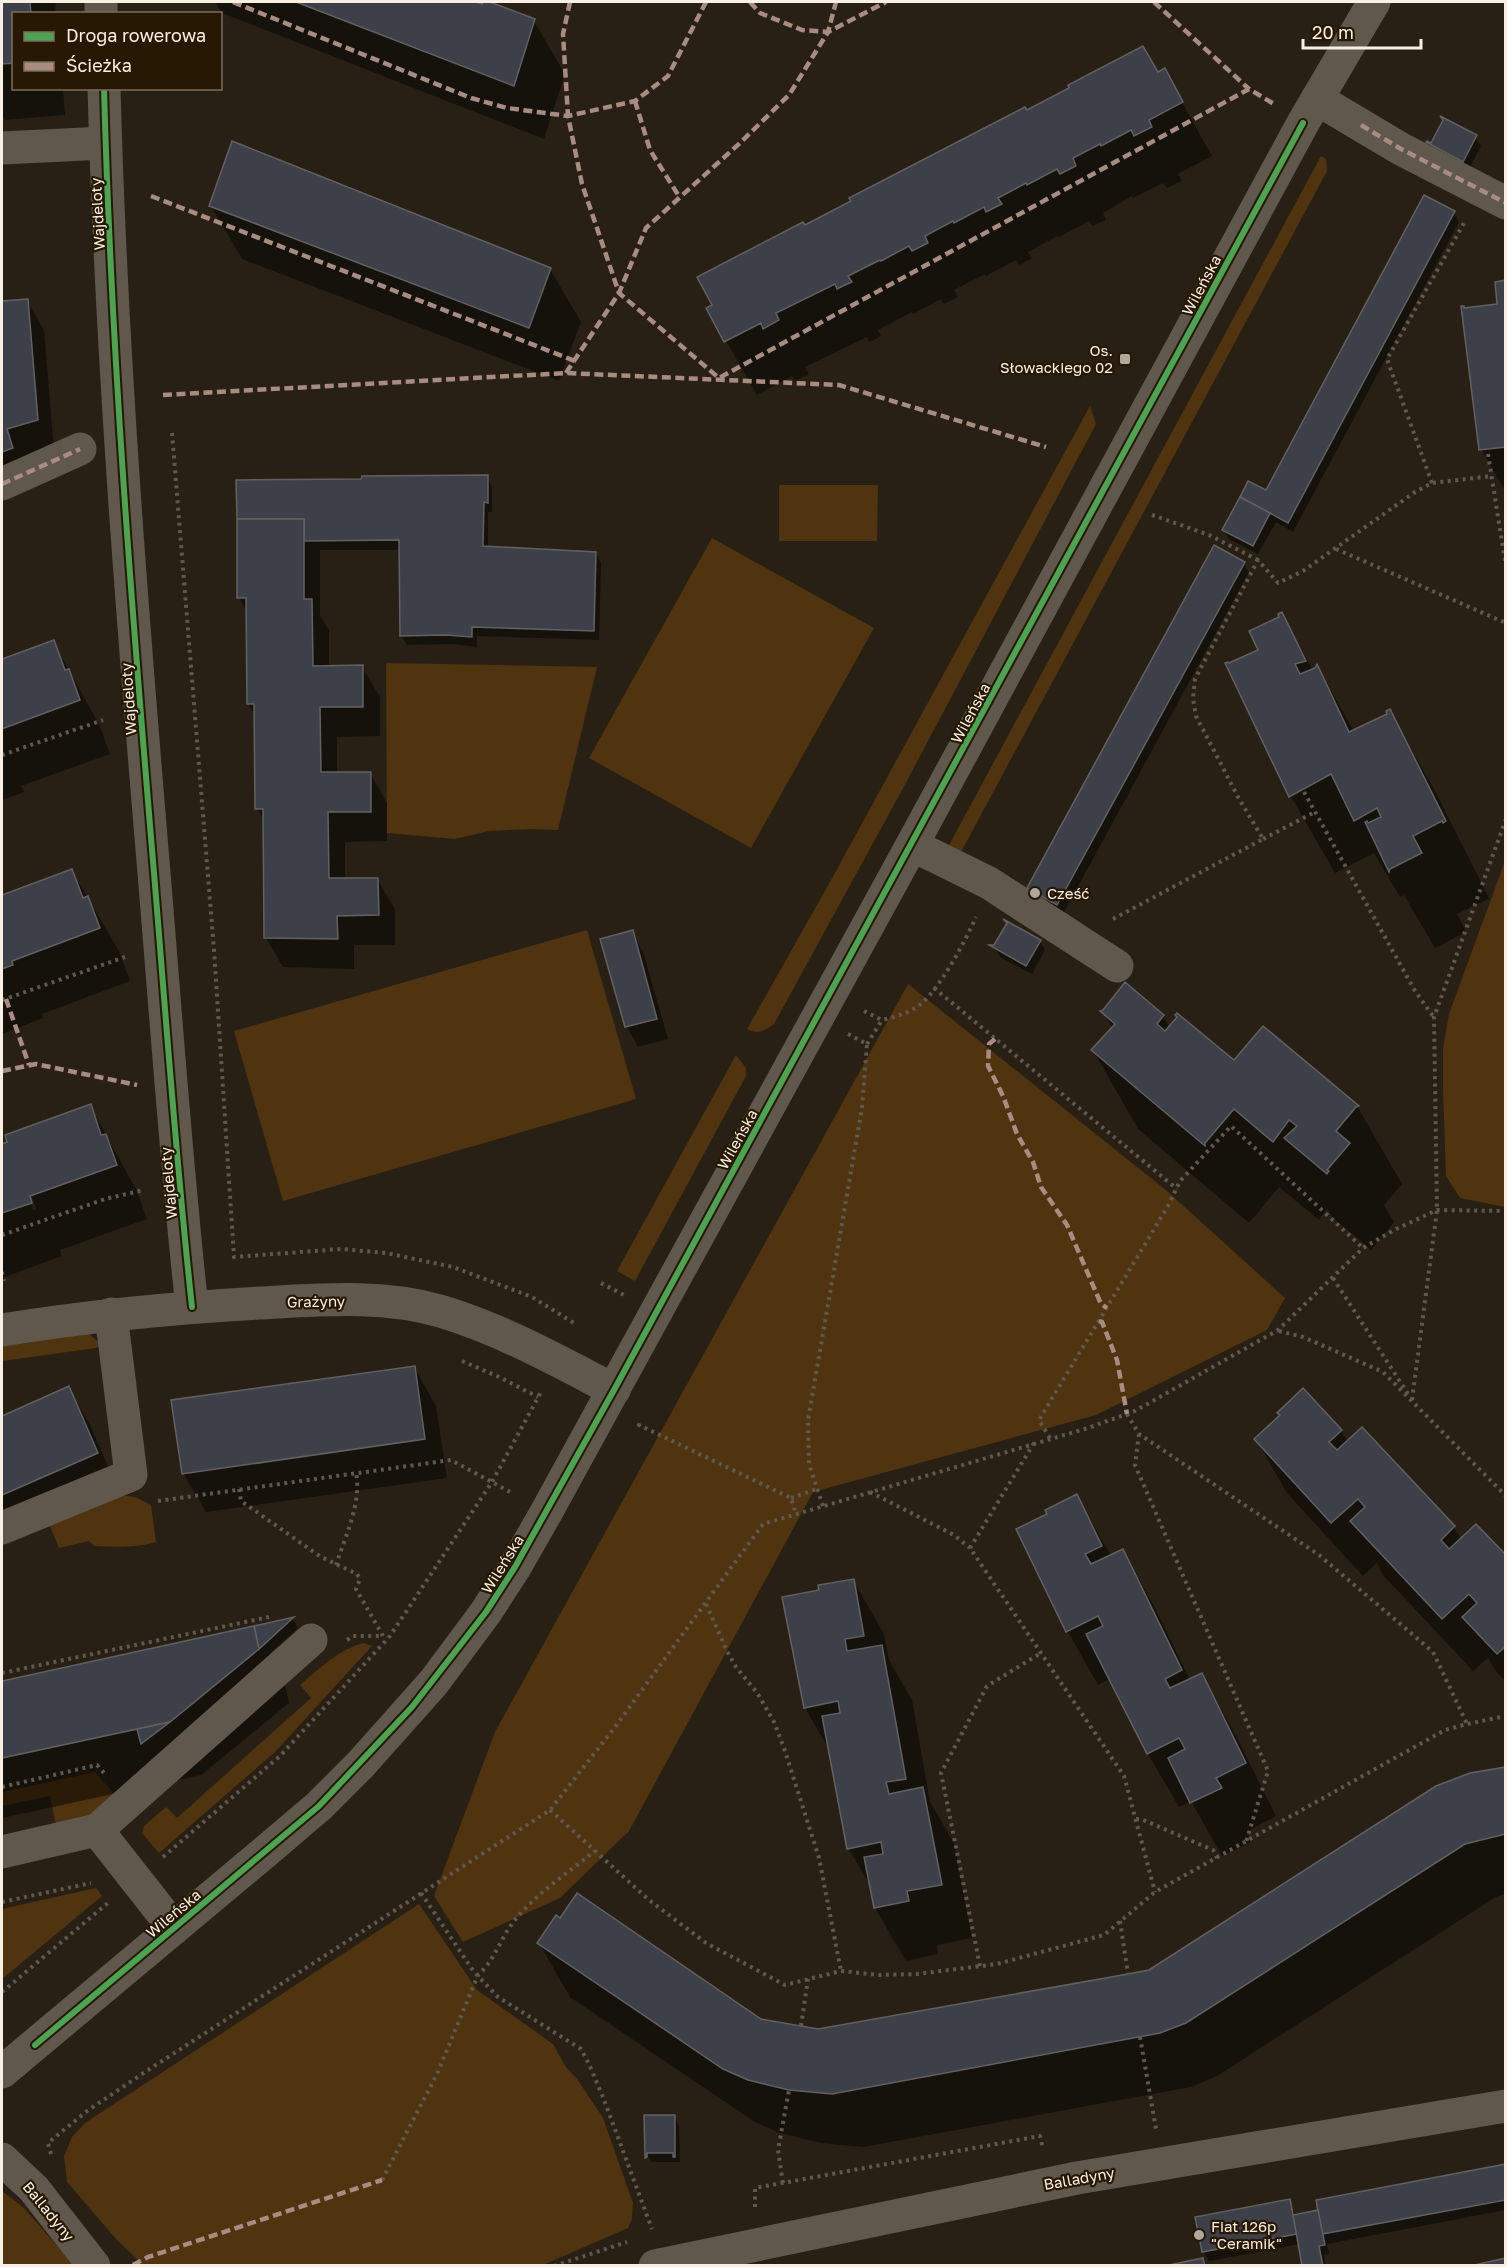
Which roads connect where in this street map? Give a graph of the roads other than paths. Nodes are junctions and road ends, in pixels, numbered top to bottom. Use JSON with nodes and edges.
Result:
{"nodes":[{"id":1,"x":1374,"y":2,"type":"edge"},
{"id":2,"x":104,"y":90,"type":"edge"},
{"id":3,"x":1317,"y":99,"type":"junction"},
{"id":4,"x":105,"y":143,"type":"junction"},
{"id":5,"x":2,"y":148,"type":"edge"},
{"id":6,"x":1495,"y":198,"type":"edge"},
{"id":7,"x":80,"y":450,"type":"dead end"},
{"id":8,"x":2,"y":484,"type":"edge"},
{"id":9,"x":912,"y":845,"type":"junction"},
{"id":10,"x":1117,"y":966,"type":"dead end"},
{"id":11,"x":192,"y":1307,"type":"junction"},
{"id":12,"x":111,"y":1314,"type":"junction"},
{"id":13,"x":2,"y":1330,"type":"edge"},
{"id":14,"x":614,"y":1390,"type":"junction"},
{"id":15,"x":2,"y":1528,"type":"edge"},
{"id":16,"x":325,"y":1643,"type":"road end"},
{"id":17,"x":97,"y":1830,"type":"junction"},
{"id":18,"x":2,"y":1852,"type":"edge"},
{"id":19,"x":174,"y":1928,"type":"junction"},
{"id":20,"x":2,"y":2072,"type":"edge"},
{"id":21,"x":1506,"y":2106,"type":"edge"},
{"id":22,"x":2,"y":2159,"type":"edge"},
{"id":23,"x":94,"y":2265,"type":"edge"},
{"id":24,"x":655,"y":2265,"type":"edge"}],
"edges":[{"from":1,"to":3,"type":"street","name":"Wileńska"},
{"from":2,"to":4,"type":"street","name":"Wajdeloty"},
{"from":3,"to":6,"type":"street"},
{"from":3,"to":9,"type":"street","name":"Wileńska"},
{"from":4,"to":5,"type":"street"},
{"from":4,"to":11,"type":"street","name":"Wajdeloty"},
{"from":7,"to":8,"type":"street"},
{"from":9,"to":10,"type":"street"},
{"from":9,"to":14,"type":"street","name":"Wileńska"},
{"from":11,"to":12,"type":"street","name":"Grażyny"},
{"from":11,"to":14,"type":"street","name":"Grażyny"},
{"from":12,"to":13,"type":"street","name":"Grażyny"},
{"from":12,"to":15,"type":"street"},
{"from":14,"to":19,"type":"street","name":"Wileńska"},
{"from":16,"to":17,"type":"street"},
{"from":17,"to":18,"type":"street"},
{"from":17,"to":19,"type":"street"},
{"from":19,"to":20,"type":"street","name":"Wileńska"},
{"from":21,"to":24,"type":"street","name":"Balladyny"},
{"from":22,"to":23,"type":"street","name":"Balladyny"}]}
